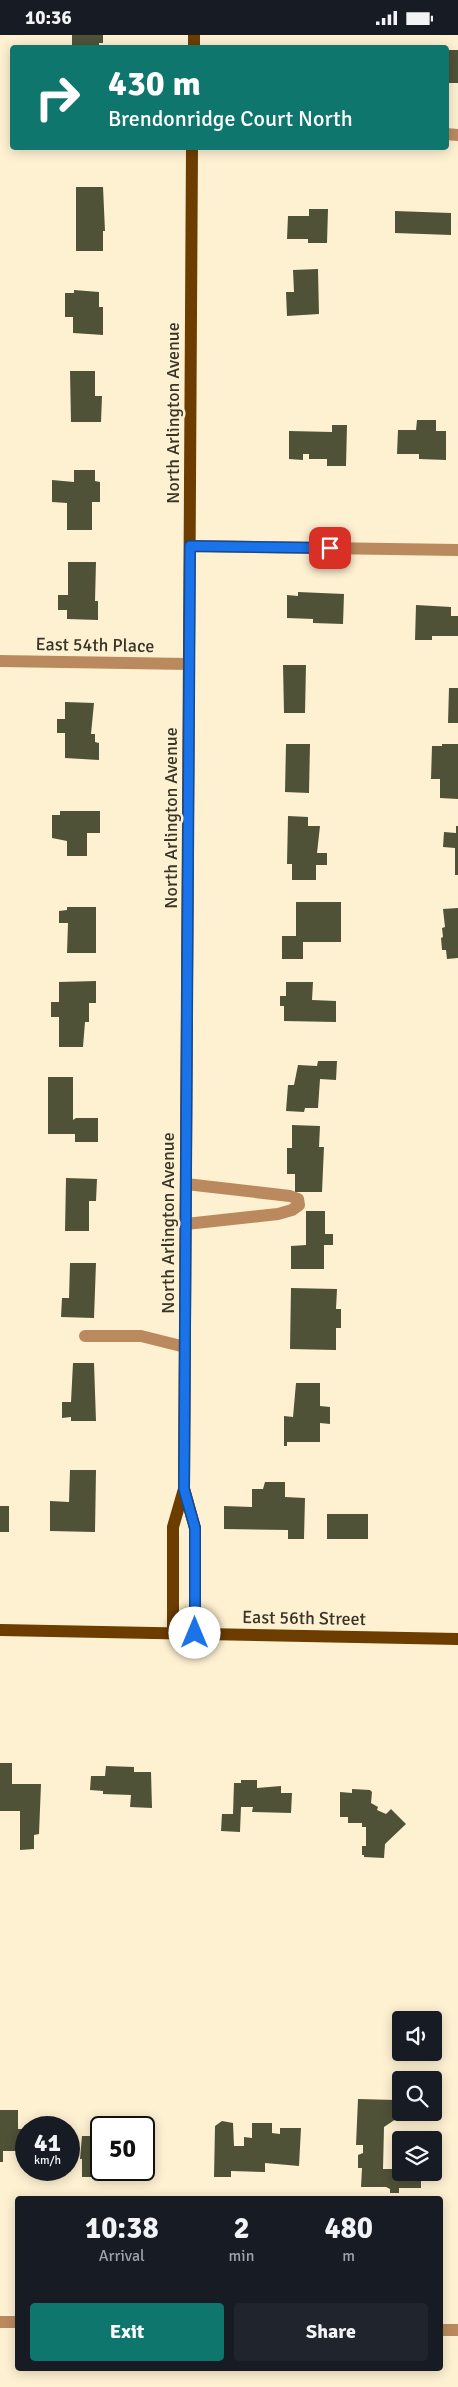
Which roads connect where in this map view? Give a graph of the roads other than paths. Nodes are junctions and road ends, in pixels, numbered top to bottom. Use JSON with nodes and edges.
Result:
{"nodes":[{"id":1,"x":192,"y":150,"type":"edge"},
{"id":2,"x":190,"y":546,"type":"junction"},
{"id":3,"x":458,"y":550,"type":"edge"},
{"id":4,"x":0,"y":661,"type":"edge"},
{"id":5,"x":190,"y":664,"type":"junction"},
{"id":6,"x":186,"y":1184,"type":"junction"},
{"id":7,"x":186,"y":1224,"type":"junction"},
{"id":8,"x":85,"y":1336,"type":"dead end"},
{"id":9,"x":185,"y":1347,"type":"junction"},
{"id":10,"x":184,"y":1489,"type":"junction"},
{"id":11,"x":0,"y":1630,"type":"edge"},
{"id":12,"x":173,"y":1633,"type":"junction"},
{"id":13,"x":195,"y":1633,"type":"junction"},
{"id":14,"x":458,"y":1639,"type":"edge"},
{"id":15,"x":0,"y":2322,"type":"edge"},
{"id":16,"x":15,"y":2322,"type":"edge"},
{"id":17,"x":443,"y":2330,"type":"edge"},
{"id":18,"x":458,"y":2330,"type":"edge"}],
"edges":[{"from":1,"to":2,"type":"main road","name":"North Arlington Avenue"},
{"from":2,"to":3,"type":"street"},
{"from":2,"to":5,"type":"main road","name":"North Arlington Avenue"},
{"from":4,"to":5,"type":"street","name":"East 54th Place"},
{"from":5,"to":6,"type":"main road","name":"North Arlington Avenue"},
{"from":6,"to":7,"type":"main road","name":"North Arlington Avenue"},
{"from":6,"to":7,"type":"street"},
{"from":7,"to":9,"type":"main road","name":"North Arlington Avenue"},
{"from":8,"to":9,"type":"street"},
{"from":9,"to":10,"type":"main road","name":"North Arlington Avenue"},
{"from":10,"to":12,"type":"main road","name":"North Arlington Avenue"},
{"from":10,"to":13,"type":"main road","name":"North Arlington Avenue"},
{"from":11,"to":12,"type":"main road","name":"East 56th Street"},
{"from":12,"to":13,"type":"main road","name":"East 56th Street"},
{"from":13,"to":14,"type":"main road","name":"East 56th Street"},
{"from":15,"to":16,"type":"street"},
{"from":17,"to":18,"type":"street"}]}
